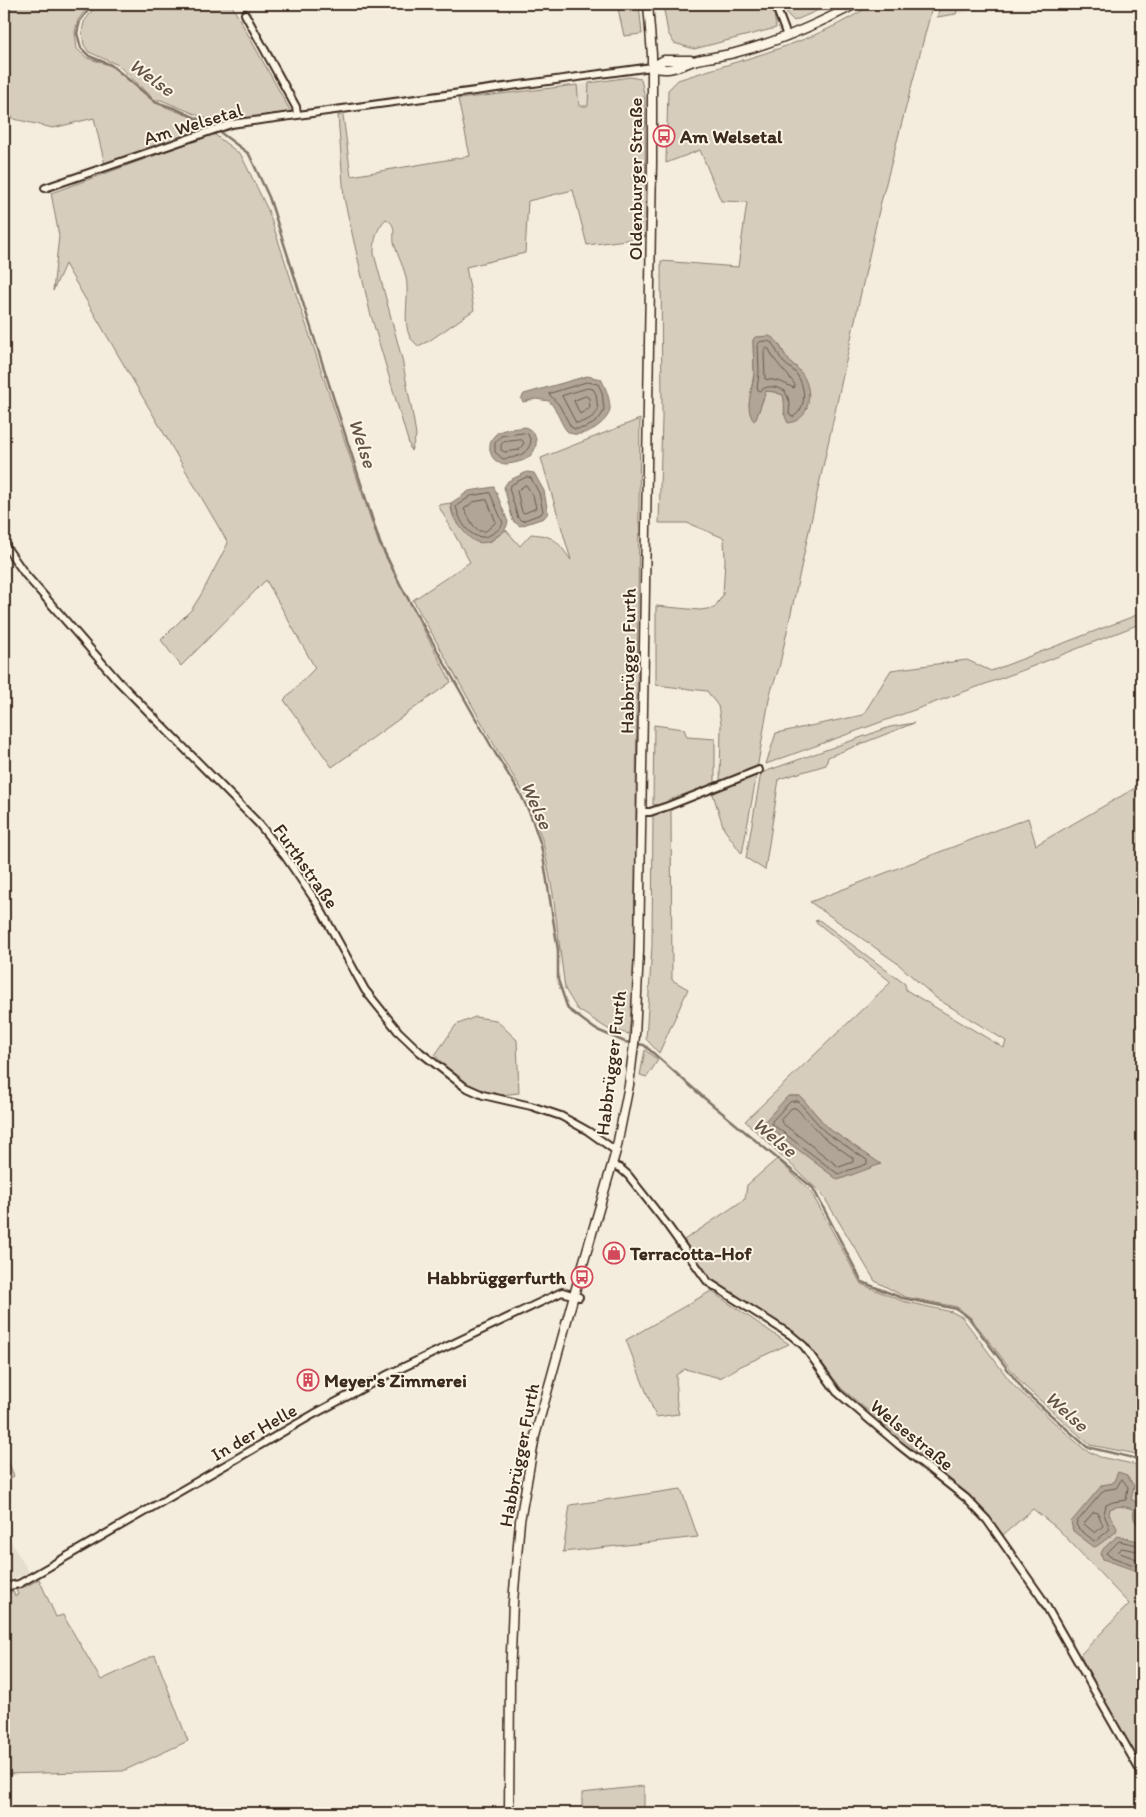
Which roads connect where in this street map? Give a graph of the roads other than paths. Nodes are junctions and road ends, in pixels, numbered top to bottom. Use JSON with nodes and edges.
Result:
{"nodes":[{"id":1,"x":648,"y":4,"type":"edge"},
{"id":2,"x":775,"y":4,"type":"edge"},
{"id":3,"x":856,"y":4,"type":"edge"},
{"id":4,"x":245,"y":14,"type":"dead end"},
{"id":5,"x":788,"y":36,"type":"junction"},
{"id":6,"x":652,"y":68,"type":"junction"},
{"id":7,"x":297,"y":114,"type":"junction"},
{"id":8,"x":46,"y":188,"type":"dead end"},
{"id":9,"x":650,"y":356,"type":"joint"},
{"id":10,"x":4,"y":544,"type":"edge"},
{"id":11,"x":759,"y":770,"type":"dead end"},
{"id":12,"x":641,"y":812,"type":"junction"},
{"id":13,"x":616,"y":1151,"type":"junction"},
{"id":14,"x":612,"y":1165,"type":"junction"},
{"id":15,"x":576,"y":1296,"type":"junction"},
{"id":16,"x":4,"y":1587,"type":"edge"},
{"id":17,"x":1142,"y":1774,"type":"edge"},
{"id":18,"x":509,"y":1813,"type":"edge"}],
"edges":[{"from":1,"to":6,"type":"street","name":"Oldenburger Straße"},
{"from":2,"to":5,"type":"street"},
{"from":3,"to":5,"type":"street"},
{"from":4,"to":7,"type":"street"},
{"from":5,"to":6,"type":"street"},
{"from":6,"to":7,"type":"street","name":"Am Welsetal"},
{"from":6,"to":9,"type":"street","name":"Oldenburger Straße"},
{"from":7,"to":8,"type":"street","name":"Am Welsetal"},
{"from":9,"to":12,"type":"street","name":"Habbrügger Furth"},
{"from":10,"to":13,"type":"street","name":"Furthstraße"},
{"from":11,"to":12,"type":"street"},
{"from":12,"to":13,"type":"street","name":"Habbrügger Furth"},
{"from":13,"to":14,"type":"street","name":"Habbrügger Furth"},
{"from":14,"to":15,"type":"street","name":"Habbrügger Furth"},
{"from":14,"to":17,"type":"street","name":"Welsestraße"},
{"from":15,"to":16,"type":"street","name":"In der Helle"},
{"from":15,"to":18,"type":"street","name":"Habbrügger Furth"}]}
